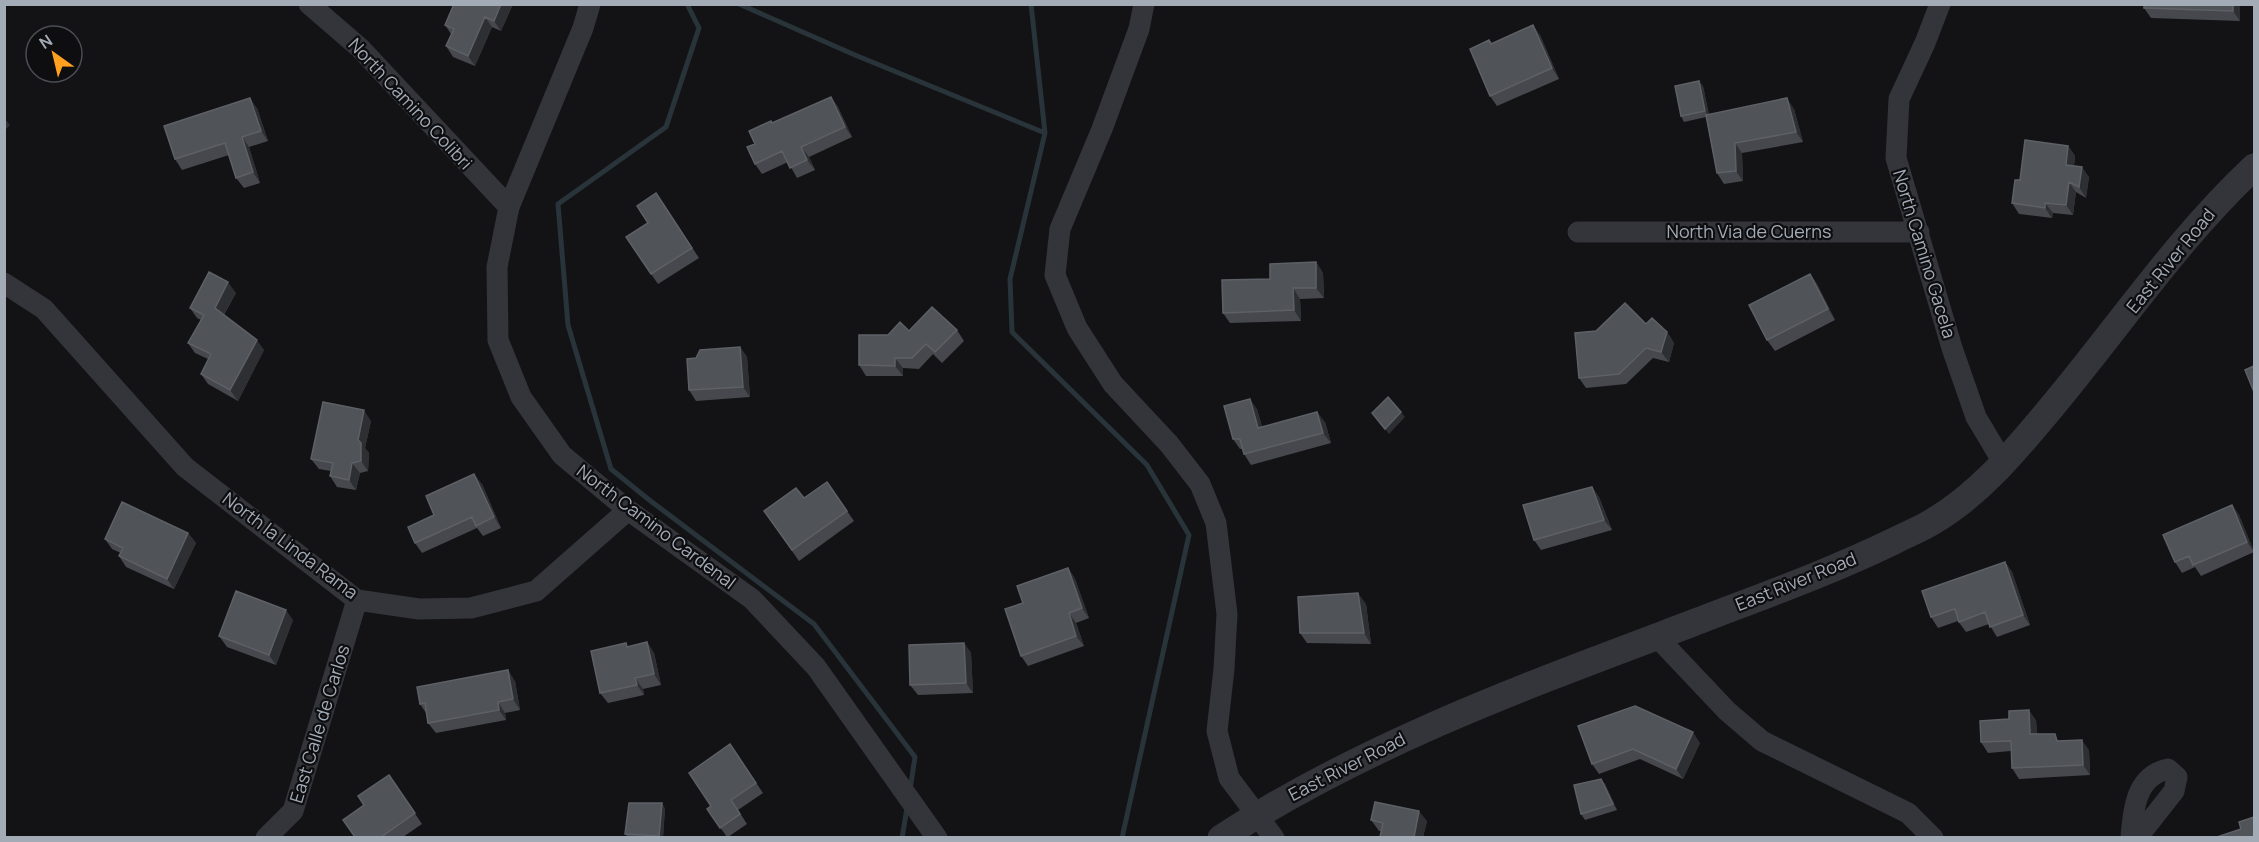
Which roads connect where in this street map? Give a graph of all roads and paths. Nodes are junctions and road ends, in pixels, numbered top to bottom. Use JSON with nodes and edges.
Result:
{"nodes":[{"id":1,"x":309,"y":4,"type":"edge"},
{"id":2,"x":590,"y":4,"type":"edge"},
{"id":3,"x":1144,"y":4,"type":"edge"},
{"id":4,"x":1940,"y":4,"type":"edge"},
{"id":5,"x":2254,"y":167,"type":"edge"},
{"id":6,"x":509,"y":207,"type":"junction"},
{"id":7,"x":1578,"y":232,"type":"dead end"},
{"id":8,"x":1919,"y":232,"type":"junction"},
{"id":9,"x":4,"y":283,"type":"edge"},
{"id":10,"x":2004,"y":464,"type":"junction"},
{"id":11,"x":628,"y":510,"type":"junction"},
{"id":12,"x":357,"y":600,"type":"junction"},
{"id":13,"x":1657,"y":637,"type":"junction"},
{"id":14,"x":1258,"y":814,"type":"junction"},
{"id":15,"x":266,"y":837,"type":"edge"},
{"id":16,"x":937,"y":837,"type":"edge"},
{"id":17,"x":1221,"y":837,"type":"edge"},
{"id":18,"x":1274,"y":837,"type":"edge"},
{"id":19,"x":1933,"y":837,"type":"edge"},
{"id":20,"x":2131,"y":837,"type":"edge"},
{"id":21,"x":2137,"y":837,"type":"edge"}],
"edges":[{"from":1,"to":6,"type":"street","name":"North Camino Colibri"},
{"from":2,"to":6,"type":"street","name":"North Camino Cardenal"},
{"from":3,"to":14,"type":"street"},
{"from":4,"to":8,"type":"street","name":"North Camino Gacela"},
{"from":5,"to":10,"type":"street","name":"East River Road"},
{"from":6,"to":11,"type":"street","name":"North Camino Cardenal"},
{"from":7,"to":8,"type":"street","name":"North Via de Cuerns"},
{"from":8,"to":10,"type":"street","name":"North Camino Gacela"},
{"from":9,"to":12,"type":"street","name":"North la Linda Rama"},
{"from":10,"to":13,"type":"street","name":"East River Road"},
{"from":11,"to":12,"type":"street","name":"North la Linda Rama"},
{"from":11,"to":16,"type":"street","name":"North Camino Cardenal"},
{"from":12,"to":15,"type":"street","name":"East Calle de Carlos"},
{"from":13,"to":14,"type":"street","name":"East River Road"},
{"from":13,"to":19,"type":"street"},
{"from":14,"to":17,"type":"street","name":"East River Road"},
{"from":14,"to":18,"type":"street"},
{"from":20,"to":21,"type":"street"}]}
